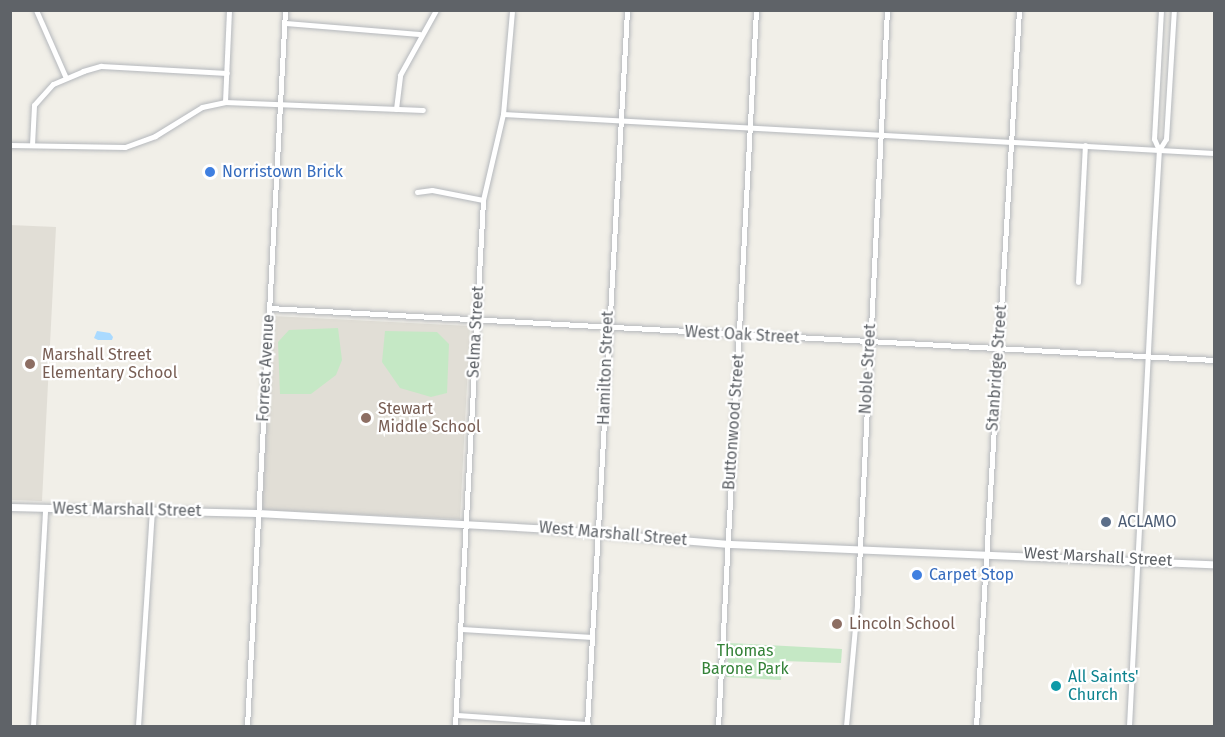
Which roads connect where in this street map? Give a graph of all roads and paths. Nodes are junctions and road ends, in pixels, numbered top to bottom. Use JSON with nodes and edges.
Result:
{"nodes":[{"id":1,"x":36,"y":10,"type":"edge"},
{"id":2,"x":229,"y":10,"type":"edge"},
{"id":3,"x":285,"y":10,"type":"edge"},
{"id":4,"x":436,"y":10,"type":"edge"},
{"id":5,"x":627,"y":10,"type":"edge"},
{"id":6,"x":756,"y":10,"type":"edge"},
{"id":7,"x":887,"y":10,"type":"edge"},
{"id":8,"x":1019,"y":10,"type":"edge"},
{"id":9,"x":1161,"y":10,"type":"edge"},
{"id":10,"x":1174,"y":10,"type":"edge"},
{"id":11,"x":512,"y":12,"type":"edge"},
{"id":12,"x":285,"y":23,"type":"junction"},
{"id":13,"x":420,"y":34,"type":"junction"},
{"id":14,"x":227,"y":73,"type":"junction"},
{"id":15,"x":1157,"y":76,"type":"junction"},
{"id":16,"x":1170,"y":77,"type":"junction"},
{"id":17,"x":66,"y":78,"type":"junction"},
{"id":18,"x":225,"y":102,"type":"junction"},
{"id":19,"x":280,"y":104,"type":"junction"},
{"id":20,"x":396,"y":109,"type":"junction"},
{"id":21,"x":423,"y":110,"type":"dead end"},
{"id":22,"x":502,"y":114,"type":"junction"},
{"id":23,"x":620,"y":122,"type":"junction"},
{"id":24,"x":751,"y":129,"type":"junction"},
{"id":25,"x":879,"y":133,"type":"junction"},
{"id":26,"x":1012,"y":141,"type":"junction"},
{"id":27,"x":10,"y":145,"type":"edge"},
{"id":28,"x":32,"y":145,"type":"junction"},
{"id":29,"x":1085,"y":145,"type":"junction"},
{"id":30,"x":1159,"y":150,"type":"junction"},
{"id":31,"x":1215,"y":153,"type":"edge"},
{"id":32,"x":417,"y":192,"type":"dead end"},
{"id":33,"x":483,"y":200,"type":"junction"},
{"id":34,"x":1078,"y":282,"type":"dead end"},
{"id":35,"x":269,"y":308,"type":"junction"},
{"id":36,"x":476,"y":321,"type":"junction"},
{"id":37,"x":607,"y":327,"type":"junction"},
{"id":38,"x":740,"y":334,"type":"junction"},
{"id":39,"x":869,"y":341,"type":"junction"},
{"id":40,"x":999,"y":348,"type":"junction"},
{"id":41,"x":1148,"y":356,"type":"junction"},
{"id":42,"x":1215,"y":360,"type":"edge"},
{"id":43,"x":10,"y":507,"type":"edge"},
{"id":44,"x":45,"y":508,"type":"junction"},
{"id":45,"x":152,"y":511,"type":"junction"},
{"id":46,"x":257,"y":513,"type":"junction"},
{"id":47,"x":467,"y":526,"type":"junction"},
{"id":48,"x":598,"y":534,"type":"junction"},
{"id":49,"x":729,"y":544,"type":"junction"},
{"id":50,"x":859,"y":547,"type":"junction"},
{"id":51,"x":987,"y":551,"type":"junction"},
{"id":52,"x":1136,"y":559,"type":"junction"},
{"id":53,"x":1215,"y":564,"type":"edge"},
{"id":54,"x":460,"y":629,"type":"junction"},
{"id":55,"x":590,"y":637,"type":"junction"},
{"id":56,"x":456,"y":715,"type":"junction"},
{"id":57,"x":588,"y":725,"type":"edge"},
{"id":58,"x":33,"y":726,"type":"edge"},
{"id":59,"x":138,"y":726,"type":"edge"},
{"id":60,"x":247,"y":726,"type":"edge"},
{"id":61,"x":455,"y":726,"type":"edge"},
{"id":62,"x":718,"y":726,"type":"edge"},
{"id":63,"x":846,"y":726,"type":"edge"},
{"id":64,"x":976,"y":726,"type":"edge"},
{"id":65,"x":1129,"y":726,"type":"edge"}],
"edges":[{"from":1,"to":17,"type":"street"},
{"from":2,"to":14,"type":"street"},
{"from":3,"to":12,"type":"street","name":"Forrest Avenue"},
{"from":4,"to":13,"type":"street"},
{"from":5,"to":23,"type":"street","name":"Hamilton Street"},
{"from":6,"to":24,"type":"street","name":"Buttonwood Street"},
{"from":7,"to":25,"type":"street","name":"Noble Street"},
{"from":8,"to":26,"type":"street","name":"Stanbridge Street"},
{"from":9,"to":15,"type":"street"},
{"from":10,"to":16,"type":"street"},
{"from":11,"to":22,"type":"street","name":"Selma Street"},
{"from":12,"to":13,"type":"street"},
{"from":12,"to":19,"type":"street","name":"Forrest Avenue"},
{"from":13,"to":20,"type":"street"},
{"from":14,"to":17,"type":"street"},
{"from":14,"to":18,"type":"street"},
{"from":15,"to":16,"type":"street"},
{"from":15,"to":30,"type":"street"},
{"from":16,"to":30,"type":"street"},
{"from":17,"to":28,"type":"street"},
{"from":18,"to":19,"type":"street"},
{"from":18,"to":28,"type":"street"},
{"from":19,"to":20,"type":"street"},
{"from":19,"to":35,"type":"street","name":"Forrest Avenue"},
{"from":20,"to":21,"type":"street"},
{"from":22,"to":23,"type":"street"},
{"from":22,"to":33,"type":"street","name":"Selma Street"},
{"from":23,"to":24,"type":"street"},
{"from":23,"to":37,"type":"street","name":"Hamilton Street"},
{"from":24,"to":25,"type":"street"},
{"from":24,"to":38,"type":"street","name":"Buttonwood Street"},
{"from":25,"to":26,"type":"street"},
{"from":25,"to":39,"type":"street","name":"Noble Street"},
{"from":26,"to":29,"type":"street"},
{"from":26,"to":40,"type":"street","name":"Stanbridge Street"},
{"from":27,"to":28,"type":"street"},
{"from":29,"to":30,"type":"street"},
{"from":29,"to":34,"type":"street"},
{"from":30,"to":31,"type":"street"},
{"from":30,"to":41,"type":"street"},
{"from":32,"to":33,"type":"street"},
{"from":33,"to":36,"type":"street","name":"Selma Street"},
{"from":35,"to":36,"type":"street","name":"West Oak Street"},
{"from":35,"to":46,"type":"street","name":"Forrest Avenue"},
{"from":36,"to":37,"type":"street","name":"West Oak Street"},
{"from":36,"to":47,"type":"street","name":"Selma Street"},
{"from":37,"to":38,"type":"street","name":"West Oak Street"},
{"from":37,"to":48,"type":"street","name":"Hamilton Street"},
{"from":38,"to":39,"type":"street","name":"West Oak Street"},
{"from":38,"to":49,"type":"street","name":"Buttonwood Street"},
{"from":39,"to":40,"type":"street","name":"West Oak Street"},
{"from":39,"to":50,"type":"street","name":"Noble Street"},
{"from":40,"to":41,"type":"street","name":"West Oak Street"},
{"from":40,"to":51,"type":"street","name":"Stanbridge Street"},
{"from":41,"to":42,"type":"street","name":"West Oak Street"},
{"from":41,"to":52,"type":"street"},
{"from":43,"to":44,"type":"street","name":"West Marshall Street"},
{"from":44,"to":45,"type":"street","name":"West Marshall Street"},
{"from":44,"to":58,"type":"street"},
{"from":45,"to":46,"type":"street","name":"West Marshall Street"},
{"from":45,"to":59,"type":"street"},
{"from":46,"to":47,"type":"street","name":"West Marshall Street"},
{"from":46,"to":60,"type":"street","name":"Forrest Avenue"},
{"from":47,"to":48,"type":"street","name":"West Marshall Street"},
{"from":47,"to":54,"type":"street","name":"Selma Street"},
{"from":48,"to":49,"type":"street","name":"West Marshall Street"},
{"from":48,"to":55,"type":"street","name":"Hamilton Street"},
{"from":49,"to":50,"type":"street","name":"West Marshall Street"},
{"from":49,"to":62,"type":"street","name":"Buttonwood Street"},
{"from":50,"to":51,"type":"street","name":"West Marshall Street"},
{"from":50,"to":63,"type":"street","name":"Noble Street"},
{"from":51,"to":52,"type":"street","name":"West Marshall Street"},
{"from":51,"to":64,"type":"street","name":"Stanbridge Street"},
{"from":52,"to":53,"type":"street","name":"West Marshall Street"},
{"from":52,"to":65,"type":"street"},
{"from":54,"to":55,"type":"street"},
{"from":54,"to":56,"type":"street","name":"Selma Street"},
{"from":55,"to":57,"type":"street","name":"Hamilton Street"},
{"from":56,"to":57,"type":"street"},
{"from":56,"to":61,"type":"street","name":"Selma Street"}]}
